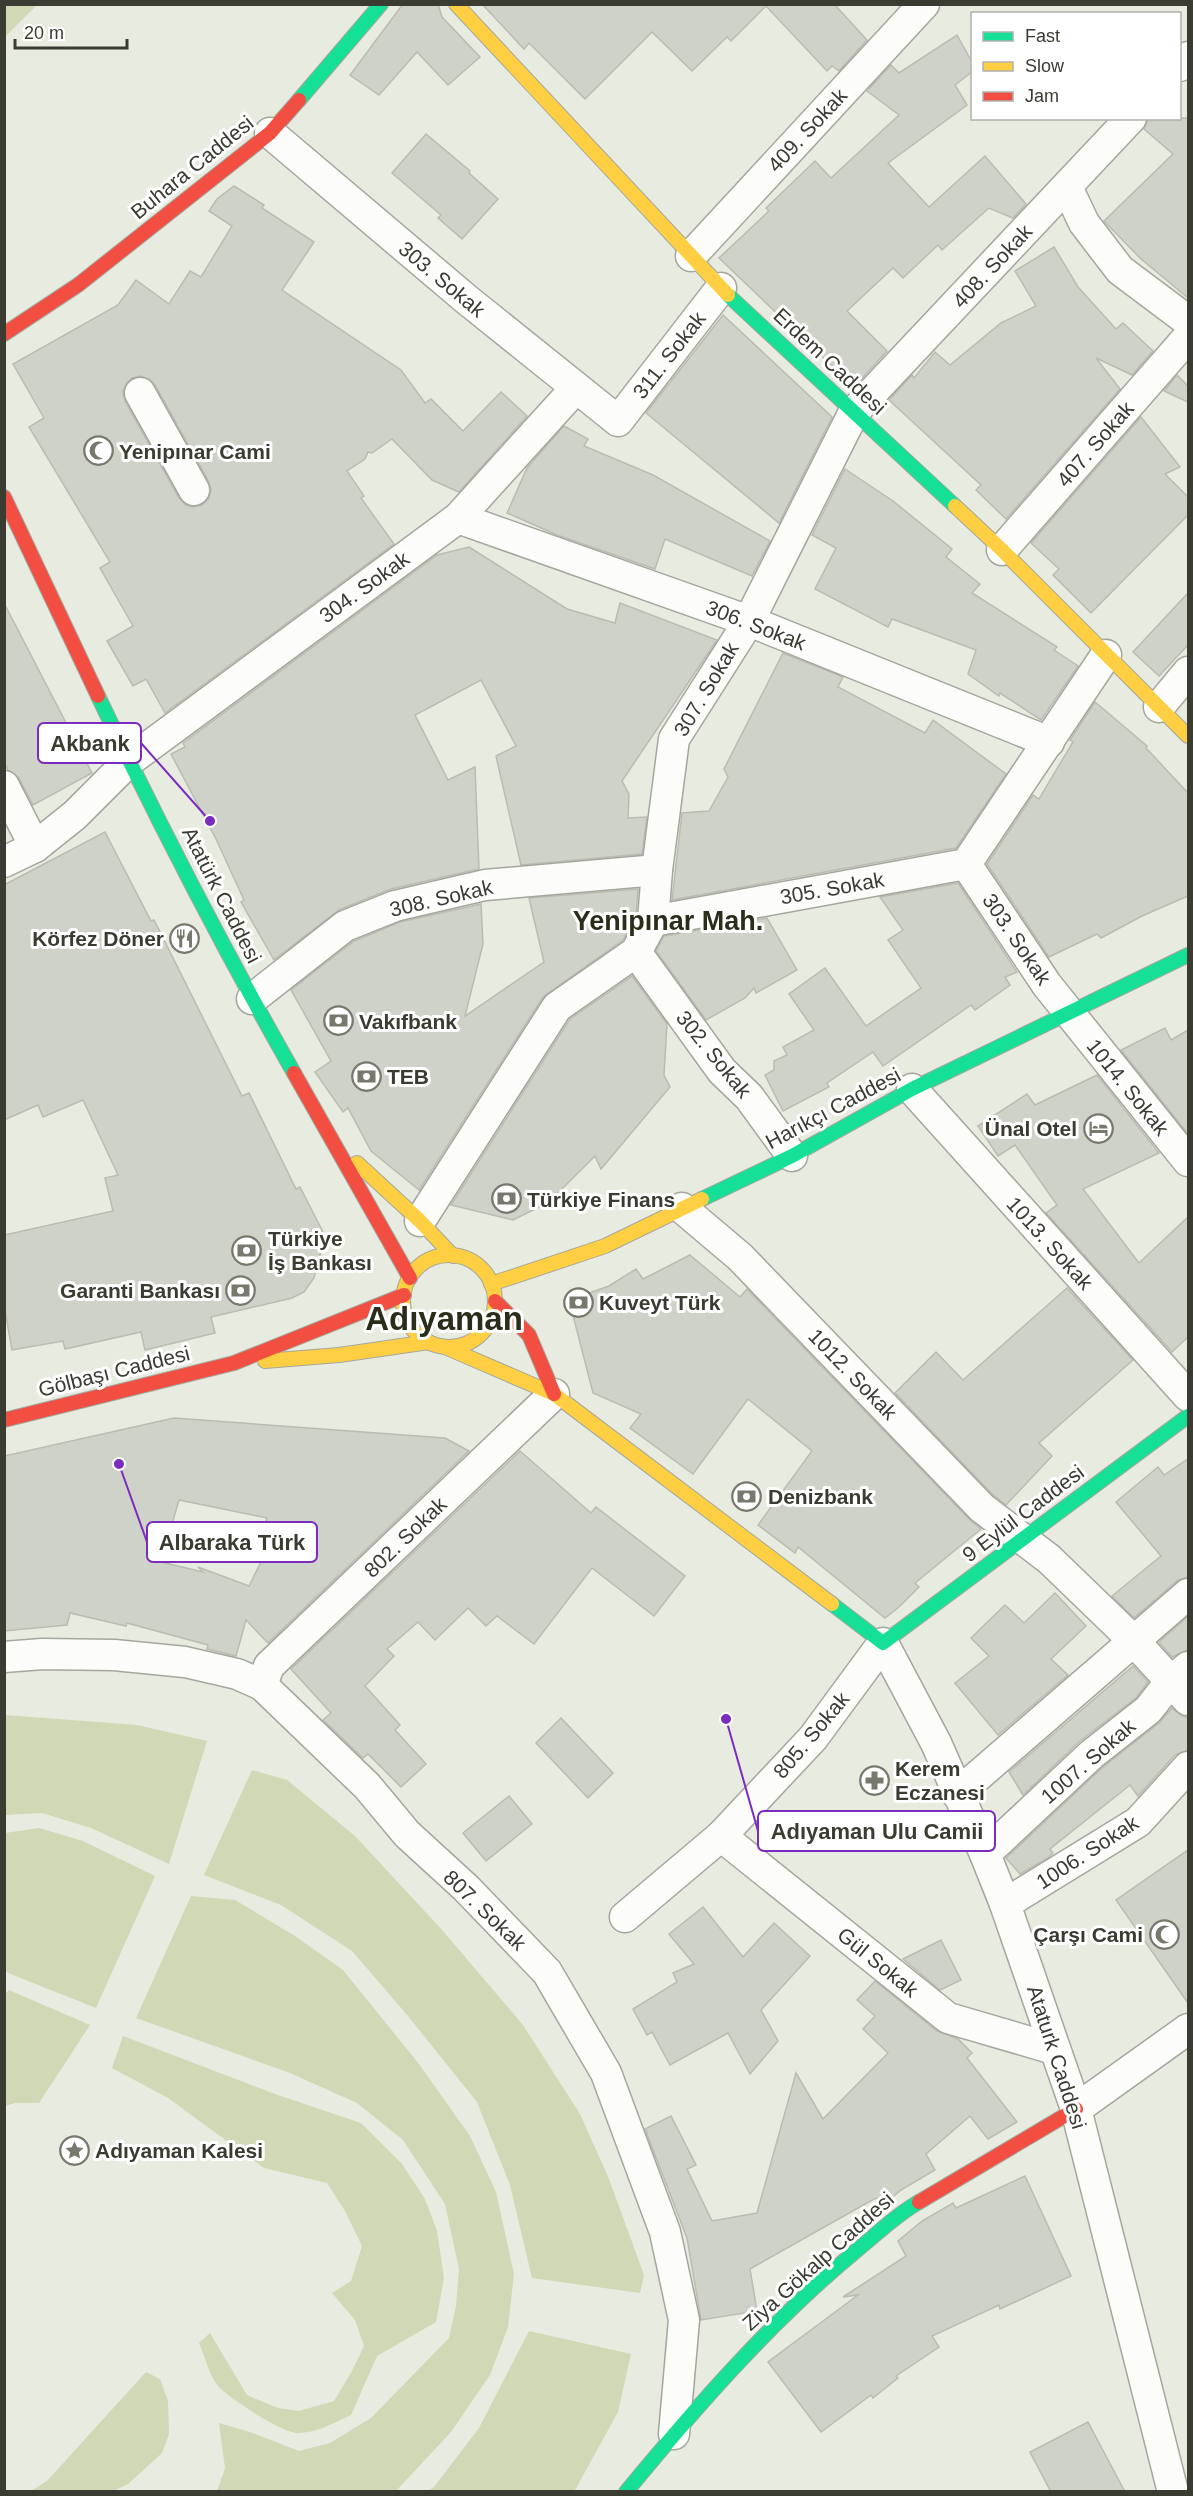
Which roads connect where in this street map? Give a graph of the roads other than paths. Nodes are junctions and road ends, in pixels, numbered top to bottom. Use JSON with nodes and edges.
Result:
{"nodes":[{"id":1,"x":381,"y":4,"type":"edge"},
{"id":2,"x":456,"y":4,"type":"edge"},
{"id":3,"x":924,"y":4,"type":"edge"},
{"id":4,"x":1129,"y":120,"type":"edge"},
{"id":5,"x":270,"y":133,"type":"junction"},
{"id":6,"x":1067,"y":186,"type":"junction"},
{"id":7,"x":691,"y":256,"type":"junction"},
{"id":8,"x":721,"y":288,"type":"junction"},
{"id":9,"x":1188,"y":321,"type":"edge"},
{"id":10,"x":4,"y":334,"type":"edge"},
{"id":11,"x":1188,"y":337,"type":"edge"},
{"id":12,"x":575,"y":389,"type":"junction"},
{"id":13,"x":140,"y":393,"type":"dead end"},
{"id":14,"x":854,"y":412,"type":"junction"},
{"id":15,"x":618,"y":421,"type":"joint"},
{"id":16,"x":194,"y":490,"type":"dead end"},
{"id":17,"x":4,"y":497,"type":"edge"},
{"id":18,"x":458,"y":518,"type":"junction"},
{"id":19,"x":1002,"y":550,"type":"junction"},
{"id":20,"x":748,"y":621,"type":"junction"},
{"id":21,"x":1107,"y":655,"type":"junction"},
{"id":22,"x":1188,"y":672,"type":"edge"},
{"id":23,"x":1159,"y":707,"type":"junction"},
{"id":24,"x":1188,"y":736,"type":"edge"},
{"id":25,"x":1049,"y":742,"type":"junction"},
{"id":26,"x":129,"y":761,"type":"junction"},
{"id":27,"x":4,"y":786,"type":"edge"},
{"id":28,"x":34,"y":847,"type":"junction"},
{"id":29,"x":4,"y":862,"type":"edge"},
{"id":30,"x":966,"y":864,"type":"junction"},
{"id":31,"x":657,"y":870,"type":"junction"},
{"id":32,"x":653,"y":921,"type":"junction"},
{"id":33,"x":636,"y":952,"type":"junction"},
{"id":34,"x":1188,"y":955,"type":"edge"},
{"id":35,"x":252,"y":999,"type":"junction"},
{"id":36,"x":1069,"y":1013,"type":"junction"},
{"id":37,"x":912,"y":1089,"type":"junction"},
{"id":38,"x":335,"y":1143,"type":"junction"},
{"id":39,"x":792,"y":1156,"type":"junction"},
{"id":40,"x":1188,"y":1161,"type":"edge"},
{"id":41,"x":682,"y":1208,"type":"junction"},
{"id":42,"x":420,"y":1221,"type":"junction"},
{"id":43,"x":453,"y":1256,"type":"junction"},
{"id":44,"x":410,"y":1278,"type":"junction"},
{"id":45,"x":491,"y":1284,"type":"junction"},
{"id":46,"x":404,"y":1295,"type":"junction"},
{"id":47,"x":495,"y":1301,"type":"junction"},
{"id":48,"x":429,"y":1342,"type":"junction"},
{"id":49,"x":445,"y":1347,"type":"junction"},
{"id":50,"x":234,"y":1363,"type":"junction"},
{"id":51,"x":554,"y":1394,"type":"junction"},
{"id":52,"x":1188,"y":1396,"type":"edge"},
{"id":53,"x":1188,"y":1416,"type":"edge"},
{"id":54,"x":4,"y":1420,"type":"edge"},
{"id":55,"x":1024,"y":1539,"type":"junction"},
{"id":56,"x":1188,"y":1594,"type":"edge"},
{"id":57,"x":1134,"y":1641,"type":"junction"},
{"id":58,"x":883,"y":1643,"type":"junction"},
{"id":59,"x":4,"y":1657,"type":"edge"},
{"id":60,"x":1183,"y":1683,"type":"edge"},
{"id":61,"x":262,"y":1684,"type":"junction"},
{"id":62,"x":1188,"y":1767,"type":"edge"},
{"id":63,"x":957,"y":1794,"type":"junction"},
{"id":64,"x":721,"y":1836,"type":"junction"},
{"id":65,"x":984,"y":1854,"type":"junction"},
{"id":66,"x":1005,"y":1904,"type":"junction"},
{"id":67,"x":625,"y":1917,"type":"dead end"},
{"id":68,"x":1188,"y":2029,"type":"edge"},
{"id":69,"x":1054,"y":2049,"type":"junction"},
{"id":70,"x":1076,"y":2109,"type":"junction"},
{"id":71,"x":674,"y":2434,"type":"junction"},
{"id":72,"x":626,"y":2492,"type":"edge"},
{"id":73,"x":1173,"y":2492,"type":"edge"}],
"edges":[{"from":1,"to":5,"type":"main road","name":"Buhara Caddesi"},
{"from":2,"to":7,"type":"main road","name":"Erdem Caddesi"},
{"from":3,"to":7,"type":"street","name":"409. Sokak"},
{"from":4,"to":6,"type":"street","name":"408. Sokak"},
{"from":5,"to":10,"type":"main road","name":"Buhara Caddesi"},
{"from":5,"to":12,"type":"street","name":"303. Sokak"},
{"from":6,"to":9,"type":"street"},
{"from":6,"to":14,"type":"street","name":"408. Sokak"},
{"from":7,"to":8,"type":"main road","name":"Erdem Caddesi"},
{"from":8,"to":14,"type":"main road","name":"Erdem Caddesi"},
{"from":8,"to":15,"type":"street","name":"311. Sokak"},
{"from":11,"to":19,"type":"street","name":"407. Sokak"},
{"from":12,"to":15,"type":"street","name":"303. Sokak"},
{"from":12,"to":18,"type":"street","name":"304. Sokak"},
{"from":13,"to":16,"type":"street"},
{"from":14,"to":19,"type":"main road","name":"Erdem Caddesi"},
{"from":14,"to":20,"type":"street","name":"307. Sokak"},
{"from":17,"to":26,"type":"main road","name":"Atatürk Caddesi"},
{"from":18,"to":20,"type":"street","name":"306. Sokak"},
{"from":18,"to":26,"type":"street","name":"304. Sokak"},
{"from":19,"to":21,"type":"main road","name":"Erdem Caddesi"},
{"from":20,"to":25,"type":"street","name":"306. Sokak"},
{"from":20,"to":31,"type":"street","name":"307. Sokak"},
{"from":21,"to":23,"type":"main road","name":"Erdem Caddesi"},
{"from":21,"to":25,"type":"street"},
{"from":22,"to":23,"type":"street"},
{"from":23,"to":24,"type":"main road","name":"Erdem Caddesi"},
{"from":25,"to":30,"type":"street"},
{"from":26,"to":28,"type":"street","name":"304. Sokak"},
{"from":26,"to":35,"type":"main road","name":"Atatürk Caddesi"},
{"from":27,"to":28,"type":"street"},
{"from":28,"to":29,"type":"street","name":"304. Sokak"},
{"from":30,"to":32,"type":"street","name":"305. Sokak"},
{"from":30,"to":36,"type":"street","name":"303. Sokak"},
{"from":31,"to":32,"type":"street","name":"307. Sokak"},
{"from":31,"to":35,"type":"street","name":"308. Sokak"},
{"from":32,"to":33,"type":"street"},
{"from":33,"to":39,"type":"street","name":"302. Sokak"},
{"from":33,"to":42,"type":"street"},
{"from":34,"to":36,"type":"main road","name":"Harıkçı Caddesi"},
{"from":35,"to":38,"type":"main road","name":"Atatürk Caddesi"},
{"from":36,"to":37,"type":"main road","name":"Harıkçı Caddesi"},
{"from":36,"to":40,"type":"street","name":"1014. Sokak"},
{"from":37,"to":39,"type":"main road","name":"Harıkçı Caddesi"},
{"from":37,"to":52,"type":"street","name":"1013. Sokak"},
{"from":38,"to":42,"type":"main road","name":"Atatürk Caddesi"},
{"from":38,"to":44,"type":"main road","name":"Atatürk Caddesi"},
{"from":39,"to":41,"type":"main road","name":"Harıkçı Caddesi"},
{"from":41,"to":45,"type":"main road","name":"Harıkçı Caddesi"},
{"from":41,"to":55,"type":"street","name":"1012. Sokak"},
{"from":42,"to":43,"type":"main road","name":"Atatürk Caddesi"},
{"from":43,"to":44,"type":"main road"},
{"from":43,"to":45,"type":"main road"},
{"from":44,"to":46,"type":"main road"},
{"from":45,"to":47,"type":"main road"},
{"from":46,"to":48,"type":"main road"},
{"from":46,"to":50,"type":"main road","name":"Gölbaşı Caddesi"},
{"from":47,"to":49,"type":"main road"},
{"from":47,"to":51,"type":"main road"},
{"from":48,"to":49,"type":"main road"},
{"from":48,"to":50,"type":"main road","name":"Gölbaşı Caddesi"},
{"from":49,"to":51,"type":"main road"},
{"from":50,"to":54,"type":"main road","name":"Gölbaşı Caddesi"},
{"from":51,"to":58,"type":"main road"},
{"from":51,"to":61,"type":"street","name":"802. Sokak"},
{"from":53,"to":55,"type":"main road","name":"9 Eylül Caddesi"},
{"from":55,"to":57,"type":"street","name":"1012. Sokak"},
{"from":55,"to":58,"type":"main road","name":"9 Eylül Caddesi"},
{"from":56,"to":57,"type":"street"},
{"from":57,"to":60,"type":"street","name":"1012. Sokak"},
{"from":57,"to":63,"type":"street"},
{"from":58,"to":63,"type":"street","name":"Ataturk Caddesi"},
{"from":58,"to":64,"type":"street","name":"805. Sokak"},
{"from":59,"to":61,"type":"street","name":"807. Sokak"},
{"from":60,"to":65,"type":"street","name":"1007. Sokak"},
{"from":61,"to":71,"type":"street","name":"807. Sokak"},
{"from":62,"to":66,"type":"street","name":"1006. Sokak"},
{"from":63,"to":65,"type":"street","name":"Ataturk Caddesi"},
{"from":64,"to":67,"type":"street","name":"805. Sokak"},
{"from":64,"to":69,"type":"street","name":"Gül Sokak"},
{"from":65,"to":66,"type":"street","name":"Ataturk Caddesi"},
{"from":66,"to":69,"type":"street","name":"Ataturk Caddesi"},
{"from":68,"to":70,"type":"street"},
{"from":69,"to":70,"type":"street","name":"Ataturk Caddesi"},
{"from":70,"to":71,"type":"main road","name":"Ziya Gökalp Caddesi"},
{"from":70,"to":73,"type":"street","name":"Ataturk Caddesi"},
{"from":71,"to":72,"type":"main road","name":"Ziya Gökalp Caddesi"}]}
